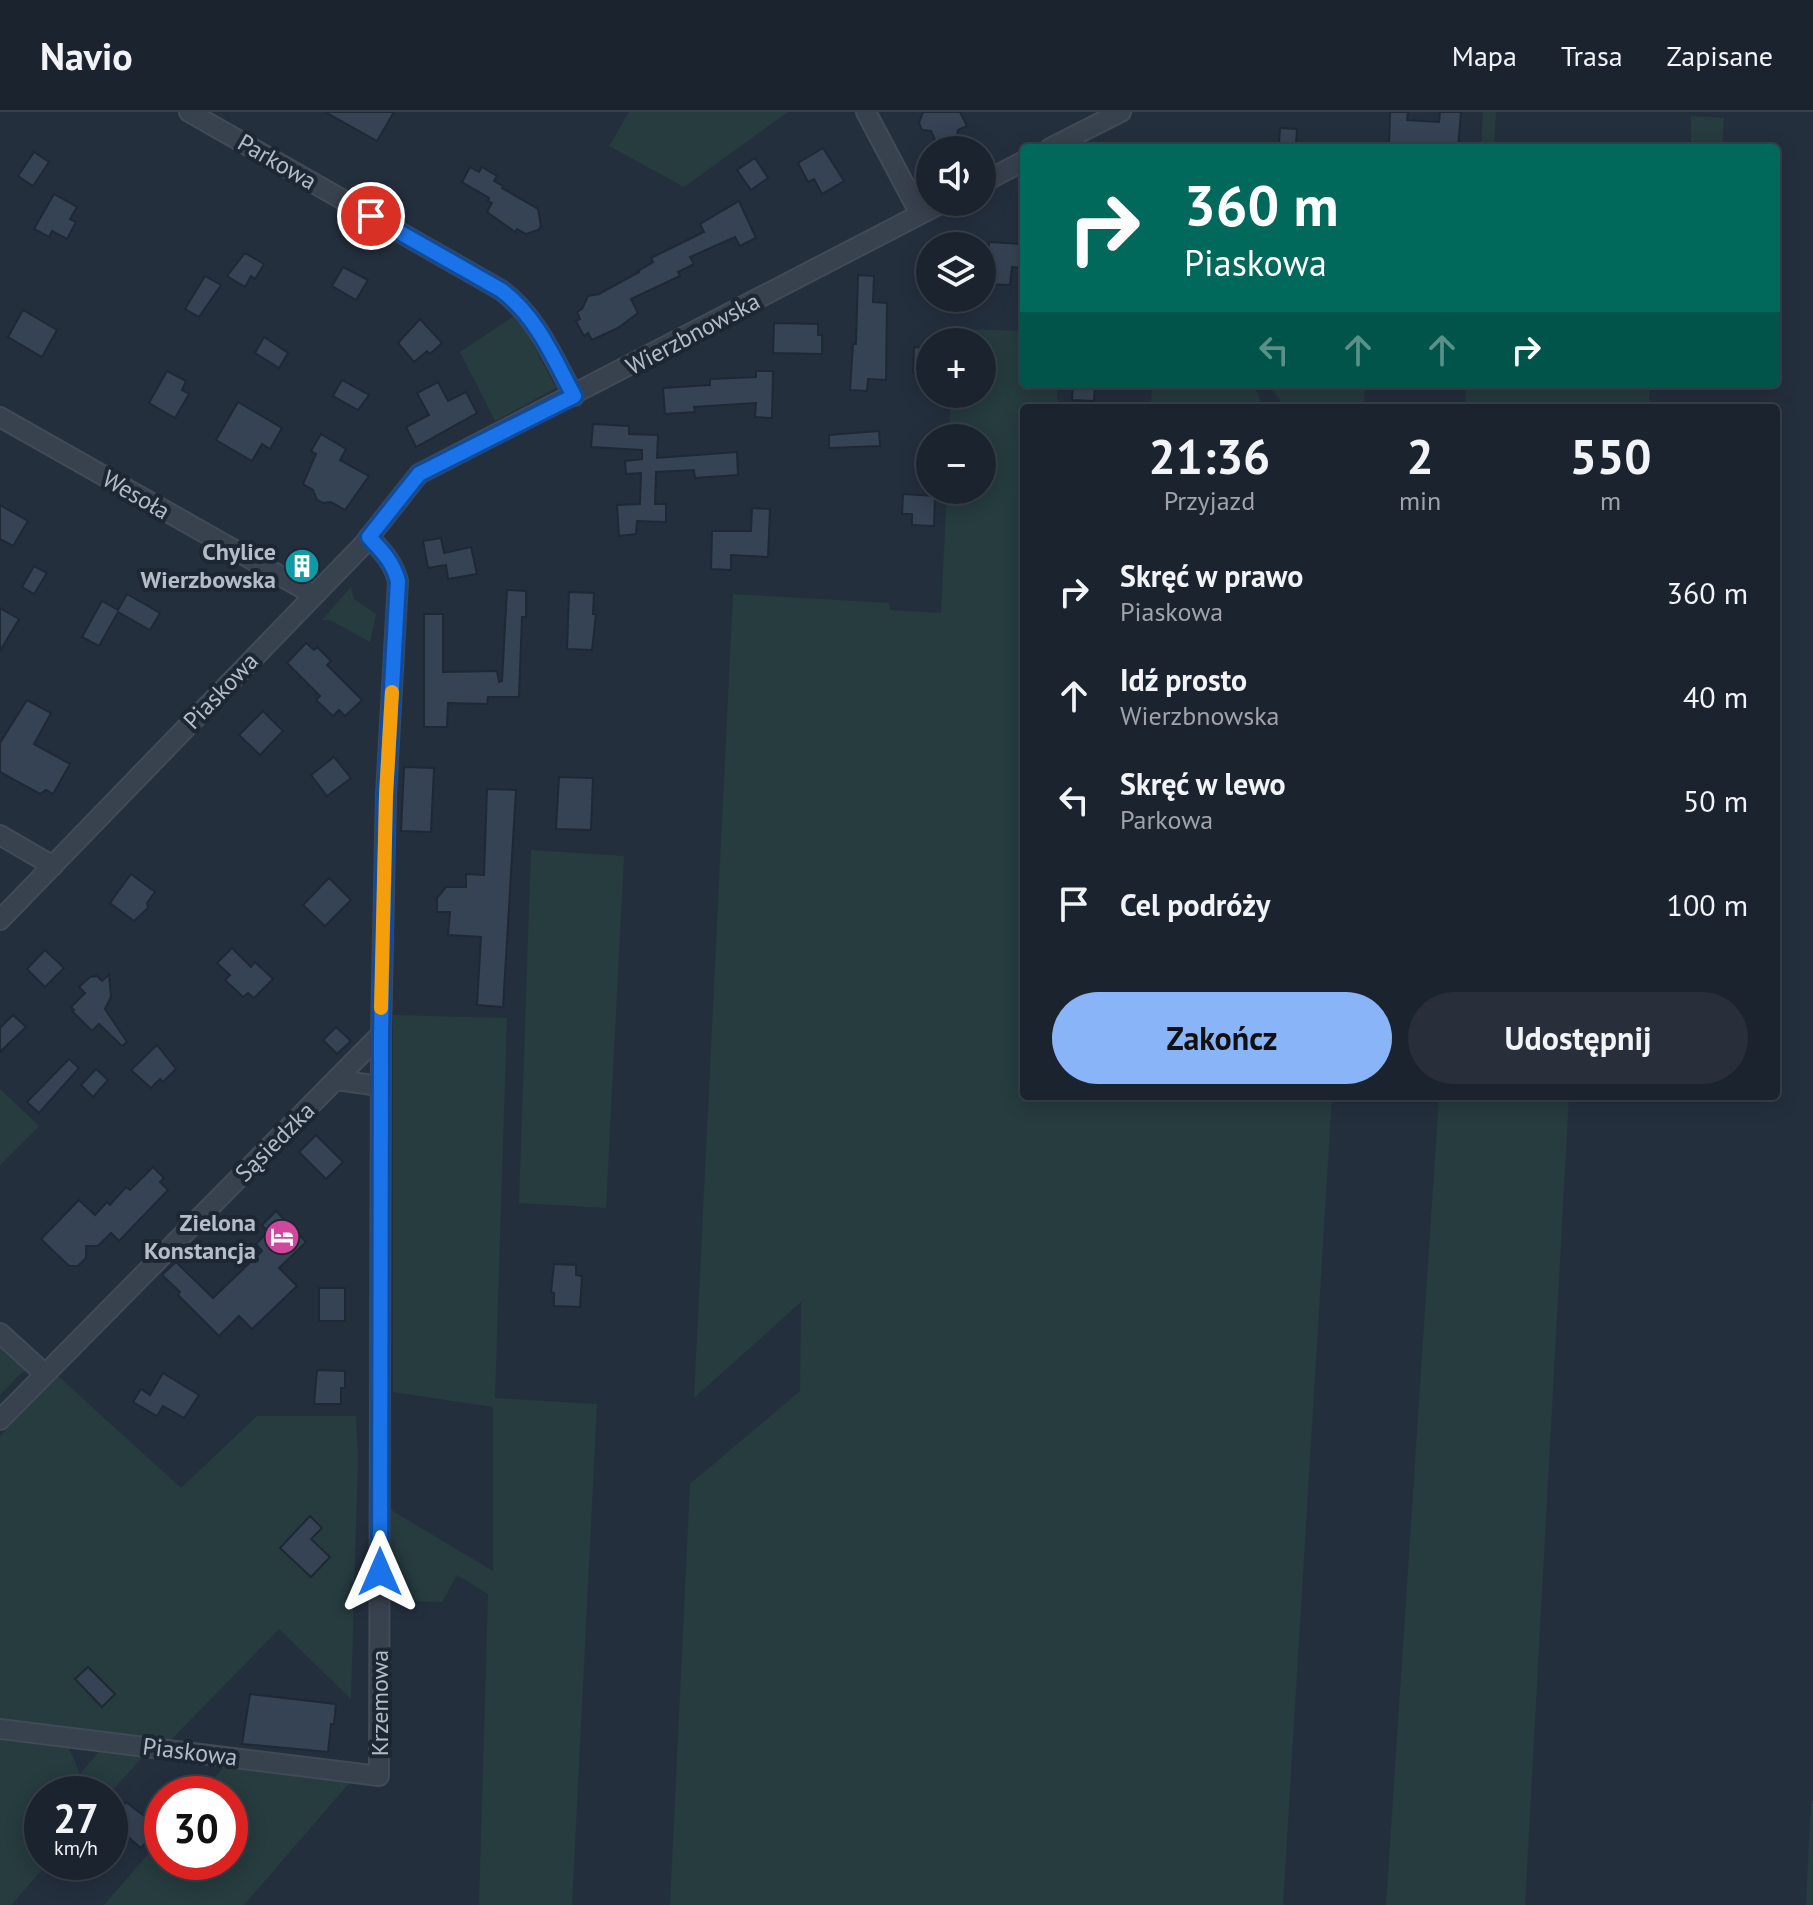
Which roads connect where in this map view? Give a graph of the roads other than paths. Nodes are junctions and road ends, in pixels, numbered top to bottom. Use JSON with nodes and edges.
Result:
{"nodes":[{"id":1,"x":189,"y":112,"type":"edge"},
{"id":2,"x":866,"y":112,"type":"edge"},
{"id":3,"x":1121,"y":112,"type":"edge"},
{"id":4,"x":1058,"y":144,"type":"edge"},
{"id":5,"x":1020,"y":163,"type":"edge"},
{"id":6,"x":996,"y":176,"type":"edge"},
{"id":7,"x":916,"y":206,"type":"edge"},
{"id":8,"x":916,"y":216,"type":"edge"},
{"id":9,"x":574,"y":396,"type":"junction"},
{"id":10,"x":0,"y":417,"type":"edge"},
{"id":11,"x":441,"y":463,"type":"joint"},
{"id":12,"x":369,"y":537,"type":"junction"},
{"id":13,"x":314,"y":595,"type":"junction"},
{"id":14,"x":0,"y":835,"type":"edge"},
{"id":15,"x":53,"y":866,"type":"junction"},
{"id":16,"x":0,"y":920,"type":"edge"},
{"id":17,"x":381,"y":1034,"type":"junction"},
{"id":18,"x":336,"y":1080,"type":"junction"},
{"id":19,"x":380,"y":1086,"type":"junction"},
{"id":20,"x":0,"y":1333,"type":"edge"},
{"id":21,"x":45,"y":1374,"type":"junction"},
{"id":22,"x":0,"y":1420,"type":"edge"},
{"id":23,"x":0,"y":1729,"type":"edge"},
{"id":24,"x":379,"y":1776,"type":"joint"}],
"edges":[{"from":1,"to":9,"type":"street","name":"Parkowa"},
{"from":2,"to":7,"type":"street"},
{"from":3,"to":4,"type":"street"},
{"from":5,"to":6,"type":"street"},
{"from":8,"to":9,"type":"street","name":"Wierzbnowska"},
{"from":9,"to":11,"type":"street","name":"Wierzbnowska"},
{"from":10,"to":13,"type":"street","name":"Wesoła"},
{"from":11,"to":12,"type":"street","name":"Piaskowa"},
{"from":12,"to":13,"type":"street","name":"Piaskowa"},
{"from":12,"to":17,"type":"street","name":"Krzemowa"},
{"from":13,"to":15,"type":"street","name":"Piaskowa"},
{"from":14,"to":15,"type":"street"},
{"from":15,"to":16,"type":"street","name":"Piaskowa"},
{"from":17,"to":18,"type":"street","name":"Sąsiedzka"},
{"from":17,"to":19,"type":"street","name":"Krzemowa"},
{"from":18,"to":19,"type":"street"},
{"from":18,"to":21,"type":"street","name":"Sąsiedzka"},
{"from":19,"to":24,"type":"street","name":"Krzemowa"},
{"from":20,"to":21,"type":"street"},
{"from":21,"to":22,"type":"street","name":"Sąsiedzka"},
{"from":23,"to":24,"type":"street","name":"Piaskowa"}]}
